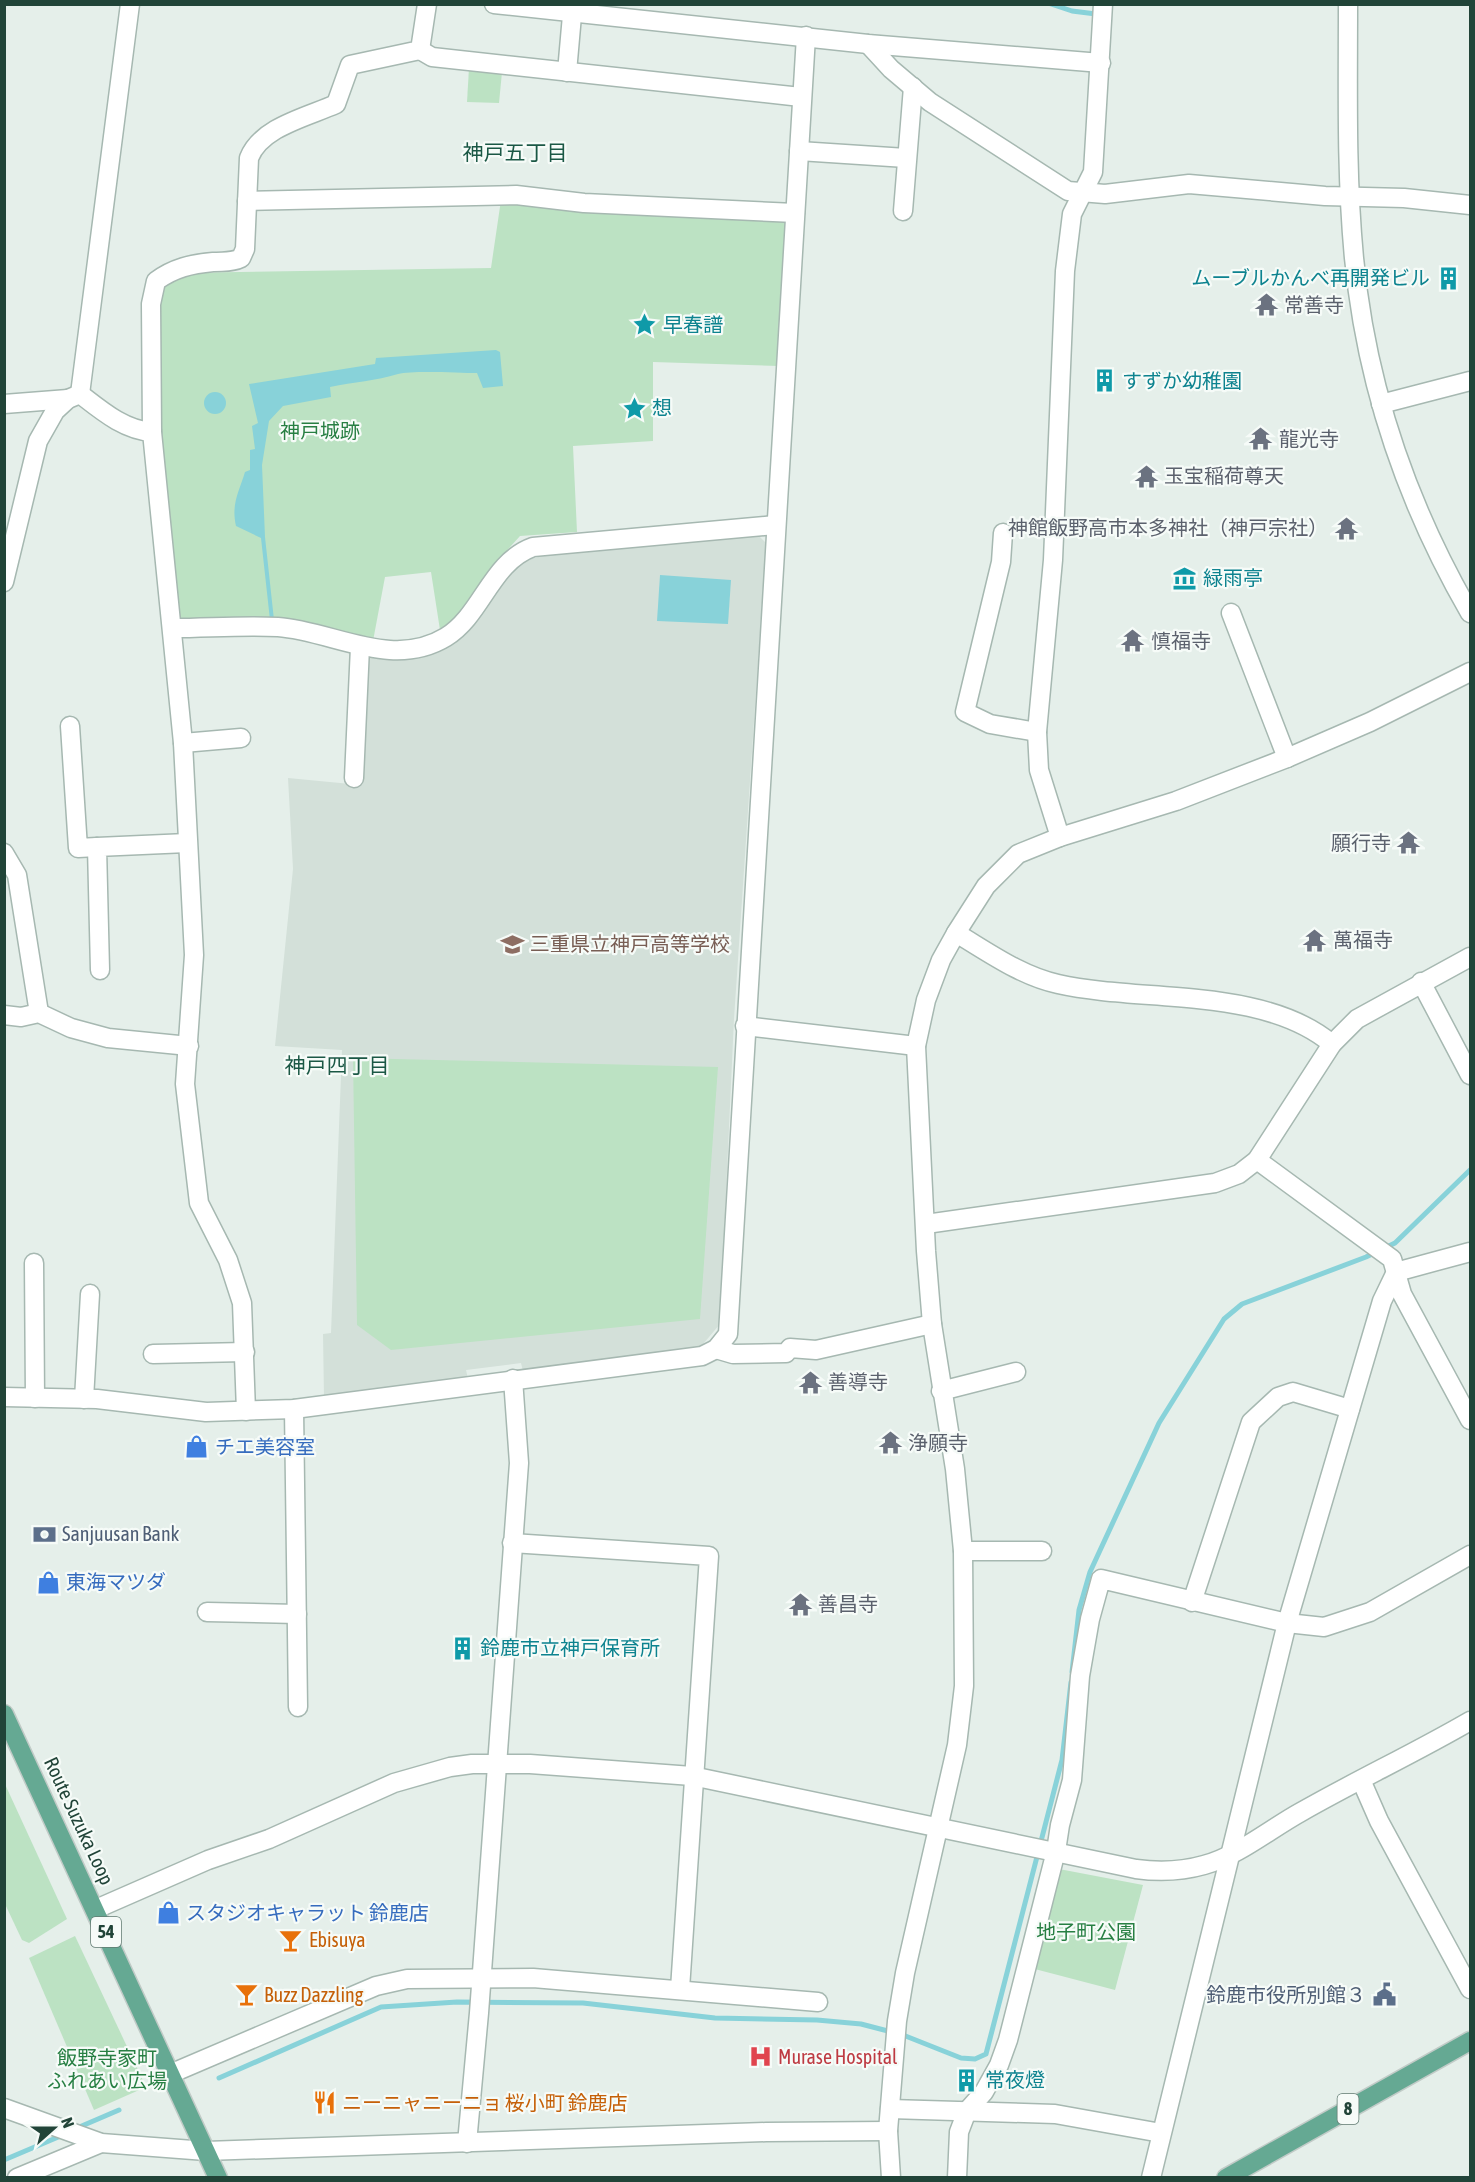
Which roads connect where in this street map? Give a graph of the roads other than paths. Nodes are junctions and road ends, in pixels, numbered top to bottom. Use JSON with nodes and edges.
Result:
{"nodes":[{"id":1,"x":130,"y":4,"type":"edge"},
{"id":2,"x":427,"y":4,"type":"edge"},
{"id":3,"x":494,"y":4,"type":"edge"},
{"id":4,"x":1103,"y":4,"type":"edge"},
{"id":5,"x":1348,"y":4,"type":"edge"},
{"id":6,"x":573,"y":8,"type":"edge"},
{"id":7,"x":673,"y":13,"type":"edge"},
{"id":8,"x":806,"y":36,"type":"junction"},
{"id":9,"x":868,"y":44,"type":"junction"},
{"id":10,"x":420,"y":50,"type":"junction"},
{"id":11,"x":1101,"y":63,"type":"junction"},
{"id":12,"x":567,"y":72,"type":"junction"},
{"id":13,"x":913,"y":87,"type":"junction"},
{"id":14,"x":801,"y":97,"type":"junction"},
{"id":15,"x":799,"y":151,"type":"junction"},
{"id":16,"x":906,"y":158,"type":"junction"},
{"id":17,"x":1081,"y":192,"type":"junction"},
{"id":18,"x":1350,"y":197,"type":"junction"},
{"id":19,"x":247,"y":201,"type":"junction"},
{"id":20,"x":1470,"y":205,"type":"edge"},
{"id":21,"x":903,"y":212,"type":"dead end"},
{"id":22,"x":795,"y":213,"type":"junction"},
{"id":23,"x":1470,"y":381,"type":"edge"},
{"id":24,"x":74,"y":397,"type":"junction"},
{"id":25,"x":4,"y":404,"type":"edge"},
{"id":26,"x":1381,"y":404,"type":"junction"},
{"id":27,"x":152,"y":432,"type":"junction"},
{"id":28,"x":776,"y":525,"type":"junction"},
{"id":29,"x":1003,"y":533,"type":"dead end"},
{"id":30,"x":5,"y":578,"type":"edge"},
{"id":31,"x":1231,"y":613,"type":"dead end"},
{"id":32,"x":1470,"y":613,"type":"edge"},
{"id":33,"x":173,"y":628,"type":"junction"},
{"id":34,"x":360,"y":647,"type":"junction"},
{"id":35,"x":1470,"y":672,"type":"edge"},
{"id":36,"x":70,"y":726,"type":"dead end"},
{"id":37,"x":1038,"y":732,"type":"junction"},
{"id":38,"x":241,"y":738,"type":"dead end"},
{"id":39,"x":183,"y":743,"type":"junction"},
{"id":40,"x":1287,"y":758,"type":"junction"},
{"id":41,"x":354,"y":778,"type":"dead end"},
{"id":42,"x":1060,"y":837,"type":"junction"},
{"id":43,"x":187,"y":843,"type":"junction"},
{"id":44,"x":97,"y":847,"type":"junction"},
{"id":45,"x":4,"y":854,"type":"edge"},
{"id":46,"x":956,"y":933,"type":"junction"},
{"id":47,"x":1470,"y":957,"type":"edge"},
{"id":48,"x":100,"y":970,"type":"dead end"},
{"id":49,"x":1421,"y":982,"type":"junction"},
{"id":50,"x":39,"y":1013,"type":"junction"},
{"id":51,"x":4,"y":1015,"type":"edge"},
{"id":52,"x":745,"y":1026,"type":"junction"},
{"id":53,"x":1332,"y":1044,"type":"junction"},
{"id":54,"x":189,"y":1046,"type":"junction"},
{"id":55,"x":916,"y":1046,"type":"junction"},
{"id":56,"x":1470,"y":1075,"type":"edge"},
{"id":57,"x":1257,"y":1160,"type":"junction"},
{"id":58,"x":926,"y":1224,"type":"junction"},
{"id":59,"x":1470,"y":1252,"type":"edge"},
{"id":60,"x":34,"y":1263,"type":"dead end"},
{"id":61,"x":1393,"y":1265,"type":"junction"},
{"id":62,"x":90,"y":1294,"type":"dead end"},
{"id":63,"x":932,"y":1324,"type":"junction"},
{"id":64,"x":716,"y":1349,"type":"junction"},
{"id":65,"x":245,"y":1352,"type":"junction"},
{"id":66,"x":153,"y":1354,"type":"dead end"},
{"id":67,"x":1016,"y":1371,"type":"dead end"},
{"id":68,"x":513,"y":1379,"type":"junction"},
{"id":69,"x":1463,"y":1389,"type":"edge"},
{"id":70,"x":941,"y":1391,"type":"junction"},
{"id":71,"x":4,"y":1397,"type":"edge"},
{"id":72,"x":35,"y":1398,"type":"junction"},
{"id":73,"x":84,"y":1399,"type":"junction"},
{"id":74,"x":294,"y":1409,"type":"junction"},
{"id":75,"x":1350,"y":1409,"type":"junction"},
{"id":76,"x":246,"y":1411,"type":"junction"},
{"id":77,"x":1470,"y":1420,"type":"edge"},
{"id":78,"x":512,"y":1543,"type":"junction"},
{"id":79,"x":963,"y":1551,"type":"junction"},
{"id":80,"x":1042,"y":1551,"type":"dead end"},
{"id":81,"x":1470,"y":1555,"type":"edge"},
{"id":82,"x":1192,"y":1602,"type":"junction"},
{"id":83,"x":207,"y":1612,"type":"dead end"},
{"id":84,"x":297,"y":1614,"type":"junction"},
{"id":85,"x":1287,"y":1623,"type":"junction"},
{"id":86,"x":298,"y":1707,"type":"dead end"},
{"id":87,"x":4,"y":1714,"type":"edge"},
{"id":88,"x":1470,"y":1721,"type":"edge"},
{"id":89,"x":497,"y":1764,"type":"junction"},
{"id":90,"x":692,"y":1776,"type":"junction"},
{"id":91,"x":1360,"y":1780,"type":"junction"},
{"id":92,"x":938,"y":1827,"type":"junction"},
{"id":93,"x":1052,"y":1851,"type":"junction"},
{"id":94,"x":1233,"y":1852,"type":"junction"},
{"id":95,"x":96,"y":1909,"type":"junction"},
{"id":96,"x":481,"y":1983,"type":"junction"},
{"id":97,"x":680,"y":1989,"type":"junction"},
{"id":98,"x":1470,"y":1989,"type":"edge"},
{"id":99,"x":819,"y":2002,"type":"dead end"},
{"id":100,"x":1470,"y":2041,"type":"edge"},
{"id":101,"x":170,"y":2074,"type":"junction"},
{"id":102,"x":4,"y":2108,"type":"edge"},
{"id":103,"x":890,"y":2109,"type":"junction"},
{"id":104,"x":967,"y":2111,"type":"junction"},
{"id":105,"x":888,"y":2131,"type":"junction"},
{"id":106,"x":1161,"y":2133,"type":"junction"},
{"id":107,"x":93,"y":2141,"type":"junction"},
{"id":108,"x":467,"y":2143,"type":"junction"},
{"id":109,"x":206,"y":2151,"type":"junction"},
{"id":110,"x":18,"y":2178,"type":"edge"},
{"id":111,"x":218,"y":2178,"type":"edge"},
{"id":112,"x":891,"y":2178,"type":"edge"},
{"id":113,"x":957,"y":2178,"type":"edge"},
{"id":114,"x":1151,"y":2178,"type":"edge"},
{"id":115,"x":1226,"y":2178,"type":"edge"}],
"edges":[{"from":1,"to":24,"type":"street"},
{"from":2,"to":10,"type":"street"},
{"from":3,"to":6,"type":"street"},
{"from":4,"to":11,"type":"street"},
{"from":5,"to":18,"type":"street"},
{"from":6,"to":7,"type":"street"},
{"from":6,"to":12,"type":"street"},
{"from":7,"to":8,"type":"street"},
{"from":8,"to":9,"type":"street"},
{"from":8,"to":14,"type":"street"},
{"from":9,"to":11,"type":"street"},
{"from":9,"to":13,"type":"street"},
{"from":10,"to":12,"type":"street"},
{"from":10,"to":19,"type":"street"},
{"from":11,"to":17,"type":"street"},
{"from":12,"to":14,"type":"street"},
{"from":13,"to":16,"type":"street"},
{"from":13,"to":17,"type":"street"},
{"from":14,"to":15,"type":"street"},
{"from":15,"to":16,"type":"street"},
{"from":15,"to":22,"type":"street"},
{"from":16,"to":21,"type":"street"},
{"from":17,"to":18,"type":"street"},
{"from":17,"to":37,"type":"street"},
{"from":18,"to":20,"type":"street"},
{"from":18,"to":26,"type":"street"},
{"from":19,"to":22,"type":"street"},
{"from":19,"to":27,"type":"street"},
{"from":22,"to":28,"type":"street"},
{"from":23,"to":26,"type":"street"},
{"from":24,"to":25,"type":"street"},
{"from":24,"to":27,"type":"street"},
{"from":24,"to":30,"type":"street"},
{"from":26,"to":32,"type":"street"},
{"from":27,"to":33,"type":"street"},
{"from":28,"to":34,"type":"street"},
{"from":28,"to":52,"type":"street"},
{"from":29,"to":37,"type":"street"},
{"from":31,"to":40,"type":"street"},
{"from":33,"to":34,"type":"street"},
{"from":33,"to":39,"type":"street"},
{"from":34,"to":41,"type":"street"},
{"from":35,"to":40,"type":"street"},
{"from":36,"to":44,"type":"street"},
{"from":37,"to":42,"type":"street"},
{"from":38,"to":39,"type":"street"},
{"from":39,"to":43,"type":"street"},
{"from":40,"to":42,"type":"street"},
{"from":42,"to":46,"type":"street"},
{"from":43,"to":44,"type":"street"},
{"from":43,"to":54,"type":"street"},
{"from":44,"to":48,"type":"street"},
{"from":45,"to":50,"type":"street"},
{"from":46,"to":53,"type":"street"},
{"from":46,"to":55,"type":"street"},
{"from":47,"to":49,"type":"street"},
{"from":49,"to":53,"type":"street"},
{"from":49,"to":56,"type":"street"},
{"from":50,"to":51,"type":"street"},
{"from":50,"to":54,"type":"street"},
{"from":52,"to":55,"type":"street"},
{"from":52,"to":64,"type":"street"},
{"from":53,"to":57,"type":"street"},
{"from":54,"to":65,"type":"street"},
{"from":55,"to":58,"type":"street"},
{"from":57,"to":58,"type":"street"},
{"from":57,"to":61,"type":"street"},
{"from":58,"to":63,"type":"street"},
{"from":59,"to":61,"type":"street"},
{"from":60,"to":72,"type":"street"},
{"from":61,"to":69,"type":"street"},
{"from":61,"to":75,"type":"street"},
{"from":62,"to":73,"type":"street"},
{"from":63,"to":64,"type":"street"},
{"from":63,"to":70,"type":"street"},
{"from":64,"to":68,"type":"street"},
{"from":65,"to":66,"type":"street"},
{"from":65,"to":76,"type":"street"},
{"from":67,"to":70,"type":"street"},
{"from":68,"to":74,"type":"street"},
{"from":68,"to":78,"type":"street"},
{"from":69,"to":77,"type":"street"},
{"from":70,"to":79,"type":"street"},
{"from":71,"to":72,"type":"street"},
{"from":72,"to":73,"type":"street"},
{"from":73,"to":76,"type":"street"},
{"from":74,"to":76,"type":"street"},
{"from":74,"to":84,"type":"street"},
{"from":75,"to":82,"type":"street"},
{"from":75,"to":85,"type":"street"},
{"from":78,"to":89,"type":"street"},
{"from":78,"to":90,"type":"street"},
{"from":79,"to":80,"type":"street"},
{"from":79,"to":92,"type":"street"},
{"from":81,"to":85,"type":"street"},
{"from":82,"to":85,"type":"street"},
{"from":82,"to":93,"type":"street"},
{"from":83,"to":84,"type":"street"},
{"from":84,"to":86,"type":"street"},
{"from":85,"to":94,"type":"street"},
{"from":87,"to":95,"type":"main road","name":"Route Suzuka Loop","number":"54"},
{"from":88,"to":91,"type":"street"},
{"from":89,"to":90,"type":"street"},
{"from":89,"to":95,"type":"street"},
{"from":89,"to":96,"type":"street"},
{"from":90,"to":92,"type":"street"},
{"from":90,"to":97,"type":"street"},
{"from":91,"to":94,"type":"street"},
{"from":91,"to":98,"type":"street"},
{"from":92,"to":93,"type":"street"},
{"from":92,"to":103,"type":"street"},
{"from":93,"to":94,"type":"street"},
{"from":93,"to":104,"type":"street"},
{"from":94,"to":106,"type":"street"},
{"from":95,"to":101,"type":"main road","name":"Route Suzuka Loop","number":"54"},
{"from":96,"to":97,"type":"street"},
{"from":96,"to":101,"type":"street"},
{"from":96,"to":108,"type":"street"},
{"from":97,"to":99,"type":"street"},
{"from":100,"to":115,"type":"main road","number":"8"},
{"from":101,"to":109,"type":"main road","name":"Route Suzuka Loop","number":"54"},
{"from":102,"to":107,"type":"street"},
{"from":103,"to":104,"type":"street"},
{"from":103,"to":105,"type":"street"},
{"from":104,"to":106,"type":"street"},
{"from":104,"to":113,"type":"street"},
{"from":105,"to":108,"type":"street"},
{"from":105,"to":112,"type":"street"},
{"from":106,"to":114,"type":"street"},
{"from":107,"to":109,"type":"street"},
{"from":107,"to":110,"type":"street"},
{"from":108,"to":109,"type":"street"},
{"from":109,"to":111,"type":"main road","name":"Route Suzuka Loop","number":"54"}]}
